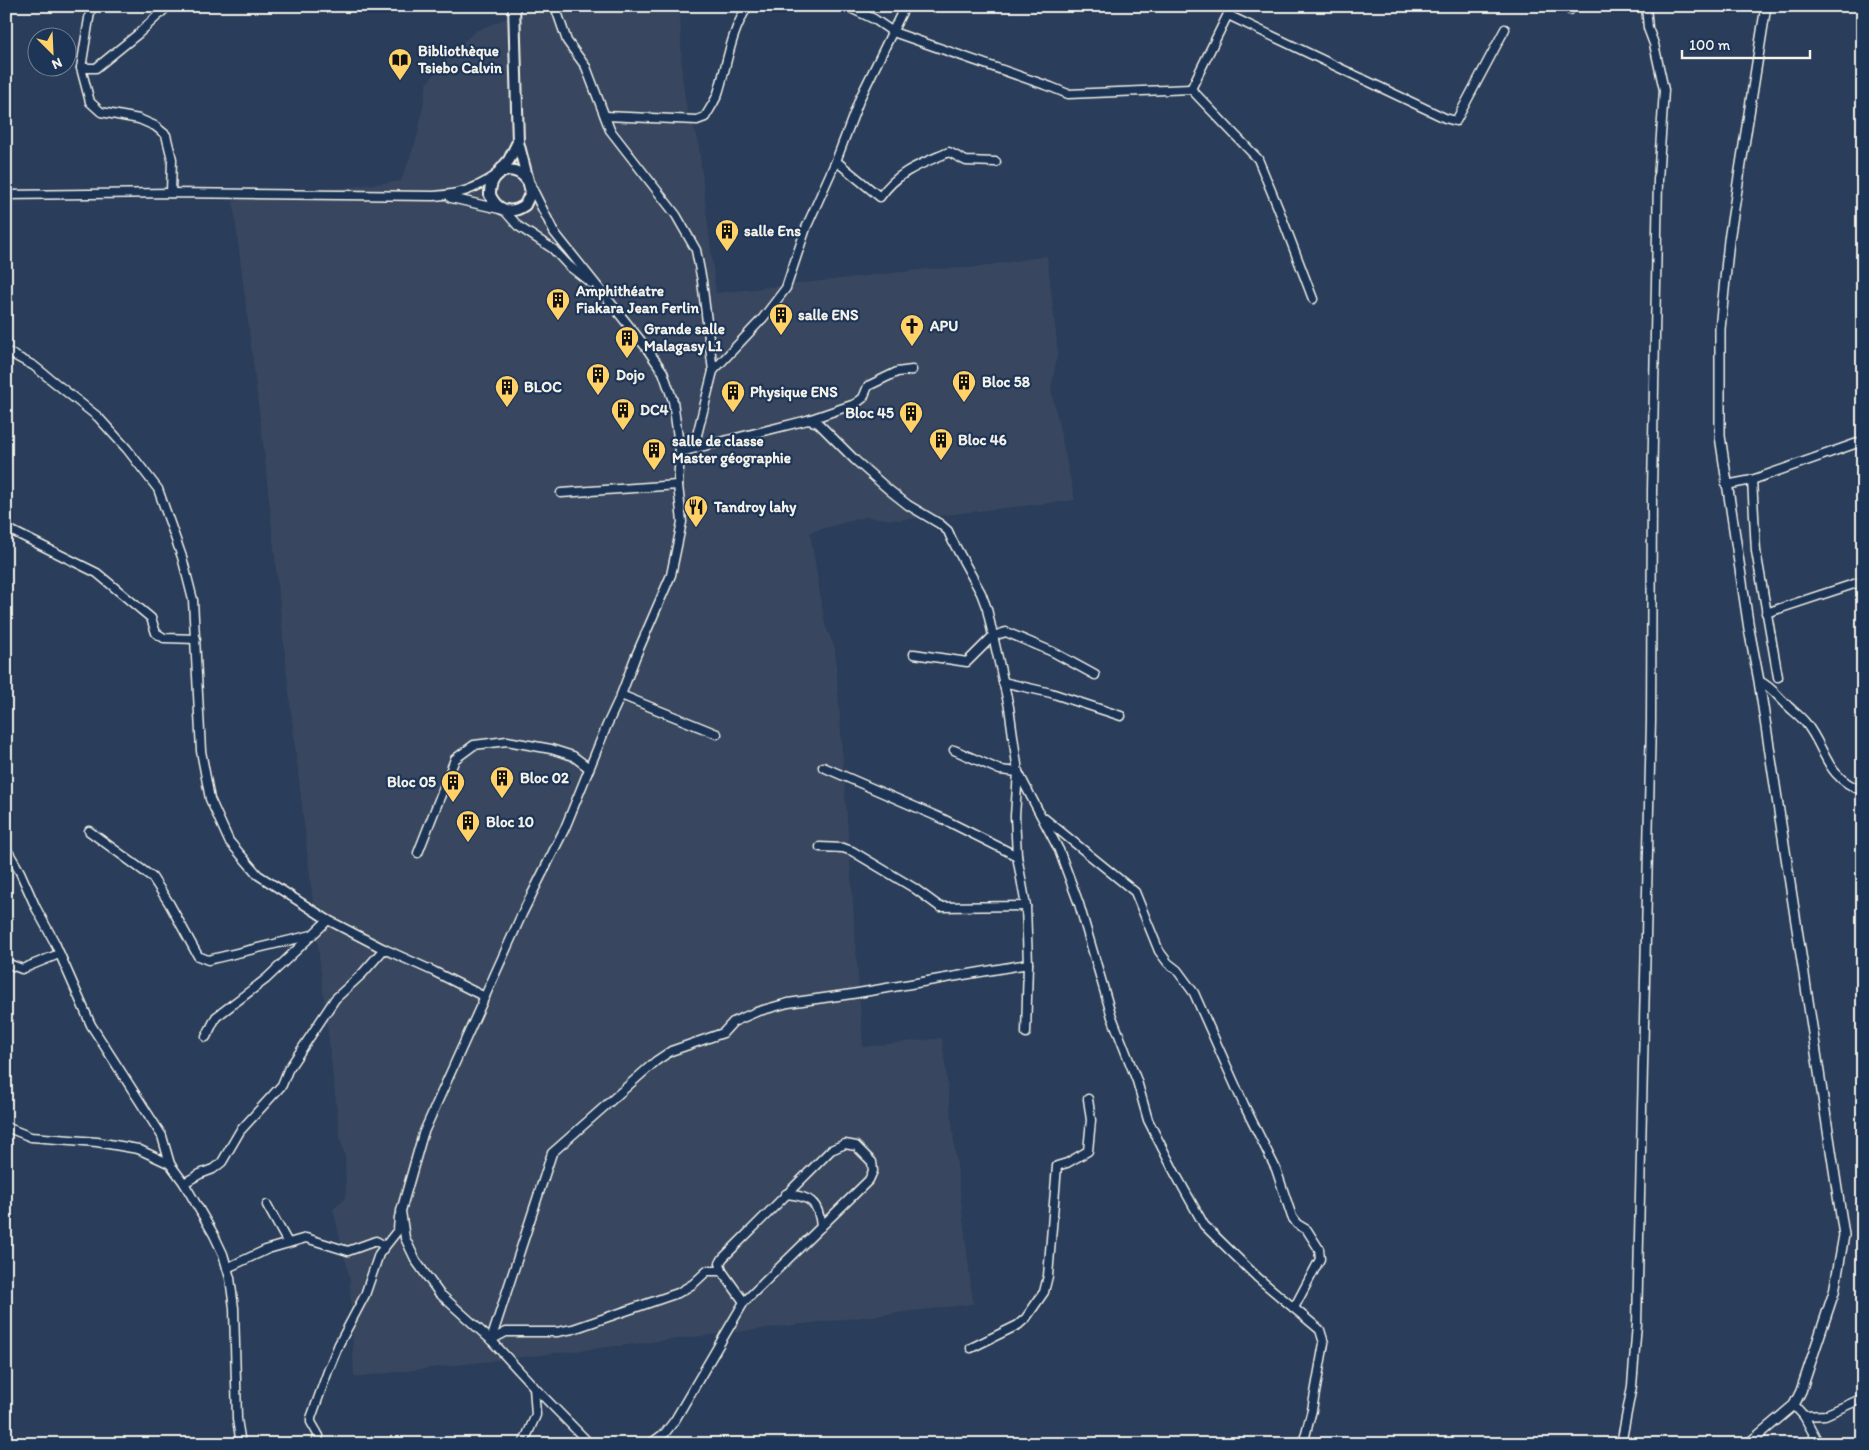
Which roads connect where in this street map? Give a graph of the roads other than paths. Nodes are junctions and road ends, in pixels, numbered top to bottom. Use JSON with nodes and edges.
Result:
{"nodes":[{"id":1,"x":91,"y":6,"type":"edge"},
{"id":2,"x":168,"y":6,"type":"edge"},
{"id":3,"x":514,"y":6,"type":"edge"},
{"id":4,"x":555,"y":6,"type":"edge"},
{"id":5,"x":748,"y":6,"type":"edge"},
{"id":6,"x":846,"y":6,"type":"edge"},
{"id":7,"x":905,"y":6,"type":"edge"},
{"id":8,"x":1232,"y":6,"type":"edge"},
{"id":9,"x":1646,"y":6,"type":"edge"},
{"id":10,"x":1766,"y":6,"type":"edge"},
{"id":11,"x":1228,"y":15,"type":"junction"},
{"id":12,"x":1506,"y":29,"type":"dead end"},
{"id":13,"x":893,"y":32,"type":"junction"},
{"id":14,"x":81,"y":68,"type":"junction"},
{"id":15,"x":1191,"y":89,"type":"junction"},
{"id":16,"x":605,"y":116,"type":"junction"},
{"id":17,"x":518,"y":142,"type":"junction"},
{"id":18,"x":836,"y":162,"type":"junction"},
{"id":19,"x":996,"y":162,"type":"dead end"},
{"id":20,"x":496,"y":175,"type":"junction"},
{"id":21,"x":530,"y":185,"type":"junction"},
{"id":22,"x":171,"y":193,"type":"junction"},
{"id":23,"x":6,"y":195,"type":"edge"},
{"id":24,"x":434,"y":196,"type":"junction"},
{"id":25,"x":504,"y":210,"type":"junction"},
{"id":26,"x":600,"y":291,"type":"junction"},
{"id":27,"x":1312,"y":299,"type":"dead end"},
{"id":28,"x":6,"y":351,"type":"edge"},
{"id":29,"x":912,"y":370,"type":"dead end"},
{"id":30,"x":713,"y":371,"type":"junction"},
{"id":31,"x":808,"y":420,"type":"junction"},
{"id":32,"x":1863,"y":441,"type":"edge"},
{"id":33,"x":680,"y":452,"type":"junction"},
{"id":34,"x":1752,"y":480,"type":"junction"},
{"id":35,"x":678,"y":485,"type":"junction"},
{"id":36,"x":1726,"y":485,"type":"junction"},
{"id":37,"x":561,"y":493,"type":"dead end"},
{"id":38,"x":6,"y":528,"type":"edge"},
{"id":39,"x":1863,"y":581,"type":"edge"},
{"id":40,"x":1766,"y":613,"type":"junction"},
{"id":41,"x":992,"y":636,"type":"junction"},
{"id":42,"x":196,"y":639,"type":"junction"},
{"id":43,"x":914,"y":654,"type":"dead end"},
{"id":44,"x":1095,"y":675,"type":"dead end"},
{"id":45,"x":1778,"y":677,"type":"dead end"},
{"id":46,"x":1759,"y":681,"type":"junction"},
{"id":47,"x":1003,"y":682,"type":"junction"},
{"id":48,"x":621,"y":695,"type":"junction"},
{"id":49,"x":1121,"y":716,"type":"dead end"},
{"id":50,"x":717,"y":734,"type":"dead end"},
{"id":51,"x":954,"y":750,"type":"dead end"},
{"id":52,"x":823,"y":767,"type":"dead end"},
{"id":53,"x":589,"y":768,"type":"junction"},
{"id":54,"x":1018,"y":772,"type":"junction"},
{"id":55,"x":1863,"y":791,"type":"edge"},
{"id":56,"x":1043,"y":817,"type":"junction"},
{"id":57,"x":89,"y":831,"type":"dead end"},
{"id":58,"x":820,"y":847,"type":"dead end"},
{"id":59,"x":6,"y":848,"type":"edge"},
{"id":60,"x":418,"y":853,"type":"dead end"},
{"id":61,"x":1017,"y":856,"type":"junction"},
{"id":62,"x":1026,"y":906,"type":"junction"},
{"id":63,"x":328,"y":920,"type":"junction"},
{"id":64,"x":312,"y":935,"type":"junction"},
{"id":65,"x":384,"y":950,"type":"junction"},
{"id":66,"x":59,"y":954,"type":"junction"},
{"id":67,"x":6,"y":963,"type":"edge"},
{"id":68,"x":1028,"y":964,"type":"junction"},
{"id":69,"x":485,"y":997,"type":"junction"},
{"id":70,"x":1026,"y":1033,"type":"dead end"},
{"id":71,"x":206,"y":1037,"type":"dead end"},
{"id":72,"x":1088,"y":1100,"type":"dead end"},
{"id":73,"x":6,"y":1126,"type":"edge"},
{"id":74,"x":170,"y":1164,"type":"junction"},
{"id":75,"x":184,"y":1183,"type":"junction"},
{"id":76,"x":786,"y":1194,"type":"junction"},
{"id":77,"x":267,"y":1205,"type":"dead end"},
{"id":78,"x":401,"y":1210,"type":"junction"},
{"id":79,"x":821,"y":1227,"type":"junction"},
{"id":80,"x":288,"y":1243,"type":"junction"},
{"id":81,"x":386,"y":1246,"type":"junction"},
{"id":82,"x":227,"y":1268,"type":"junction"},
{"id":83,"x":722,"y":1271,"type":"junction"},
{"id":84,"x":744,"y":1302,"type":"junction"},
{"id":85,"x":1294,"y":1308,"type":"junction"},
{"id":86,"x":492,"y":1340,"type":"junction"},
{"id":87,"x":971,"y":1348,"type":"dead end"},
{"id":88,"x":534,"y":1387,"type":"junction"},
{"id":89,"x":1863,"y":1398,"type":"edge"},
{"id":90,"x":1794,"y":1405,"type":"junction"},
{"id":91,"x":1806,"y":1419,"type":"junction"},
{"id":92,"x":241,"y":1444,"type":"edge"},
{"id":93,"x":315,"y":1444,"type":"edge"},
{"id":94,"x":523,"y":1444,"type":"edge"},
{"id":95,"x":590,"y":1444,"type":"edge"},
{"id":96,"x":650,"y":1444,"type":"edge"},
{"id":97,"x":1303,"y":1444,"type":"edge"},
{"id":98,"x":1621,"y":1444,"type":"edge"},
{"id":99,"x":1748,"y":1444,"type":"edge"},
{"id":100,"x":1819,"y":1444,"type":"edge"}],
"edges":[{"from":1,"to":14,"type":"street"},
{"from":2,"to":14,"type":"street"},
{"from":3,"to":17,"type":"main road"},
{"from":4,"to":16,"type":"street"},
{"from":5,"to":16,"type":"street"},
{"from":6,"to":13,"type":"street"},
{"from":7,"to":13,"type":"street"},
{"from":8,"to":11,"type":"street"},
{"from":9,"to":98,"type":"street"},
{"from":10,"to":36,"type":"street"},
{"from":11,"to":12,"type":"street"},
{"from":11,"to":15,"type":"street"},
{"from":13,"to":15,"type":"street"},
{"from":13,"to":18,"type":"street"},
{"from":14,"to":22,"type":"street"},
{"from":15,"to":27,"type":"street"},
{"from":16,"to":30,"type":"street"},
{"from":17,"to":20,"type":"main road"},
{"from":17,"to":21,"type":"main road"},
{"from":18,"to":19,"type":"street"},
{"from":18,"to":30,"type":"street"},
{"from":20,"to":21,"type":"main road"},
{"from":20,"to":24,"type":"street"},
{"from":20,"to":25,"type":"main road"},
{"from":21,"to":25,"type":"main road"},
{"from":21,"to":26,"type":"street"},
{"from":22,"to":23,"type":"street"},
{"from":22,"to":24,"type":"street"},
{"from":24,"to":25,"type":"street"},
{"from":25,"to":26,"type":"street"},
{"from":26,"to":33,"type":"street"},
{"from":28,"to":42,"type":"street"},
{"from":29,"to":31,"type":"street"},
{"from":30,"to":33,"type":"street"},
{"from":31,"to":33,"type":"street"},
{"from":31,"to":41,"type":"street"},
{"from":32,"to":34,"type":"street"},
{"from":33,"to":35,"type":"street"},
{"from":34,"to":36,"type":"street"},
{"from":34,"to":40,"type":"street"},
{"from":35,"to":37,"type":"street"},
{"from":35,"to":48,"type":"street"},
{"from":36,"to":46,"type":"street"},
{"from":38,"to":42,"type":"street"},
{"from":39,"to":40,"type":"street"},
{"from":40,"to":45,"type":"street"},
{"from":41,"to":43,"type":"street"},
{"from":41,"to":44,"type":"street"},
{"from":41,"to":47,"type":"street"},
{"from":42,"to":63,"type":"street"},
{"from":46,"to":55,"type":"street"},
{"from":46,"to":90,"type":"street"},
{"from":47,"to":49,"type":"street"},
{"from":47,"to":54,"type":"street"},
{"from":48,"to":50,"type":"street"},
{"from":48,"to":53,"type":"street"},
{"from":51,"to":54,"type":"street"},
{"from":52,"to":61,"type":"street"},
{"from":53,"to":60,"type":"street"},
{"from":53,"to":69,"type":"street"},
{"from":54,"to":56,"type":"street"},
{"from":54,"to":61,"type":"street"},
{"from":56,"to":85,"type":"street"},
{"from":56,"to":85,"type":"street"},
{"from":57,"to":64,"type":"street"},
{"from":58,"to":62,"type":"street"},
{"from":59,"to":66,"type":"street"},
{"from":61,"to":62,"type":"street"},
{"from":62,"to":68,"type":"street"},
{"from":63,"to":64,"type":"street"},
{"from":63,"to":65,"type":"street"},
{"from":64,"to":71,"type":"street"},
{"from":65,"to":69,"type":"street"},
{"from":65,"to":75,"type":"street"},
{"from":66,"to":67,"type":"street"},
{"from":66,"to":74,"type":"street"},
{"from":68,"to":70,"type":"street"},
{"from":68,"to":86,"type":"street"},
{"from":69,"to":78,"type":"street"},
{"from":72,"to":87,"type":"street"},
{"from":73,"to":74,"type":"street"},
{"from":74,"to":75,"type":"street"},
{"from":75,"to":82,"type":"street"},
{"from":76,"to":79,"type":"street"},
{"from":76,"to":79,"type":"street"},
{"from":76,"to":83,"type":"street"},
{"from":77,"to":80,"type":"street"},
{"from":78,"to":81,"type":"street"},
{"from":78,"to":86,"type":"street"},
{"from":79,"to":84,"type":"street"},
{"from":80,"to":81,"type":"street"},
{"from":80,"to":82,"type":"street"},
{"from":81,"to":93,"type":"street"},
{"from":82,"to":92,"type":"street"},
{"from":83,"to":84,"type":"street"},
{"from":83,"to":86,"type":"street"},
{"from":84,"to":96,"type":"street"},
{"from":85,"to":97,"type":"street"},
{"from":86,"to":88,"type":"street"},
{"from":88,"to":94,"type":"street"},
{"from":88,"to":95,"type":"street"},
{"from":89,"to":91,"type":"street"},
{"from":90,"to":91,"type":"street"},
{"from":90,"to":99,"type":"street"},
{"from":91,"to":100,"type":"street"}]}
